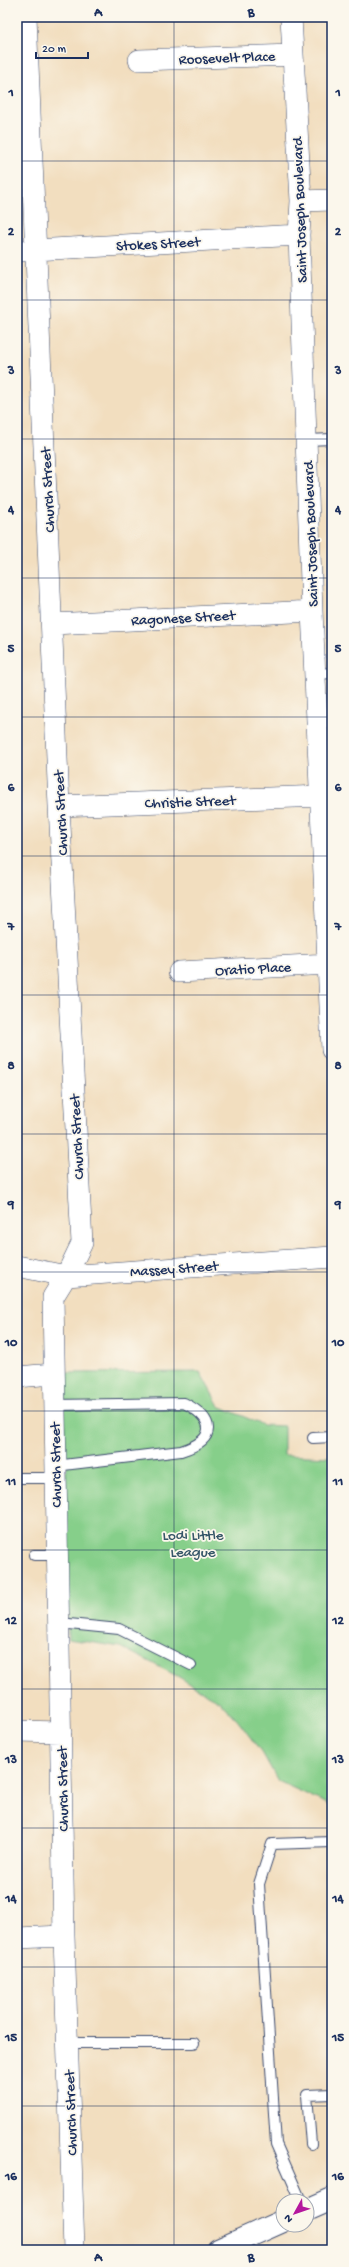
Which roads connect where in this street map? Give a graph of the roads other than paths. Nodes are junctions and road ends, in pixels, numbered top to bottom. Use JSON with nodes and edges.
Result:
{"nodes":[{"id":1,"x":26,"y":17,"type":"edge"},
{"id":2,"x":291,"y":17,"type":"edge"},
{"id":3,"x":292,"y":55,"type":"junction"},
{"id":4,"x":139,"y":60,"type":"dead end"},
{"id":5,"x":332,"y":200,"type":"edge"},
{"id":6,"x":301,"y":201,"type":"junction"},
{"id":7,"x":299,"y":235,"type":"junction"},
{"id":8,"x":27,"y":250,"type":"edge"},
{"id":9,"x":332,"y":438,"type":"edge"},
{"id":10,"x":307,"y":440,"type":"junction"},
{"id":11,"x":312,"y":611,"type":"junction"},
{"id":12,"x":53,"y":624,"type":"junction"},
{"id":13,"x":324,"y":674,"type":"edge"},
{"id":14,"x":327,"y":796,"type":"edge"},
{"id":15,"x":59,"y":806,"type":"junction"},
{"id":16,"x":328,"y":964,"type":"junction"},
{"id":17,"x":179,"y":972,"type":"dead end"},
{"id":18,"x":331,"y":998,"type":"edge"},
{"id":19,"x":332,"y":1050,"type":"edge"},
{"id":20,"x":332,"y":1257,"type":"edge"},
{"id":21,"x":17,"y":1266,"type":"edge"},
{"id":22,"x":66,"y":1276,"type":"junction"},
{"id":23,"x":54,"y":1374,"type":"junction"},
{"id":24,"x":17,"y":1377,"type":"edge"},
{"id":25,"x":54,"y":1405,"type":"junction"},
{"id":26,"x":332,"y":1437,"type":"edge"},
{"id":27,"x":313,"y":1438,"type":"dead end"},
{"id":28,"x":55,"y":1472,"type":"junction"},
{"id":29,"x":17,"y":1478,"type":"edge"},
{"id":30,"x":34,"y":1555,"type":"dead end"},
{"id":31,"x":57,"y":1555,"type":"junction"},
{"id":32,"x":59,"y":1623,"type":"junction"},
{"id":33,"x":191,"y":1665,"type":"dead end"},
{"id":34,"x":17,"y":1731,"type":"edge"},
{"id":35,"x":61,"y":1732,"type":"junction"},
{"id":36,"x":332,"y":1842,"type":"edge"},
{"id":37,"x":64,"y":1936,"type":"junction"},
{"id":38,"x":17,"y":1938,"type":"edge"},
{"id":39,"x":68,"y":2043,"type":"junction"},
{"id":40,"x":194,"y":2043,"type":"dead end"},
{"id":41,"x":332,"y":2094,"type":"edge"},
{"id":42,"x":311,"y":2144,"type":"dead end"},
{"id":43,"x":297,"y":2193,"type":"edge"},
{"id":44,"x":332,"y":2199,"type":"edge"},
{"id":45,"x":315,"y":2206,"type":"edge"},
{"id":46,"x":275,"y":2225,"type":"edge"},
{"id":47,"x":74,"y":2250,"type":"edge"},
{"id":48,"x":218,"y":2250,"type":"edge"}],
"edges":[{"from":1,"to":8,"type":"street","name":"Church Street"},
{"from":2,"to":3,"type":"street","name":"Saint Joseph Boulevard"},
{"from":3,"to":4,"type":"street","name":"Roosevelt Place"},
{"from":3,"to":6,"type":"street","name":"Saint Joseph Boulevard"},
{"from":5,"to":6,"type":"street"},
{"from":6,"to":7,"type":"street","name":"Saint Joseph Boulevard"},
{"from":7,"to":8,"type":"street","name":"Stokes Street"},
{"from":7,"to":10,"type":"street","name":"Saint Joseph Boulevard"},
{"from":8,"to":12,"type":"street","name":"Church Street"},
{"from":9,"to":10,"type":"lane"},
{"from":10,"to":11,"type":"street","name":"Saint Joseph Boulevard"},
{"from":11,"to":12,"type":"street","name":"Ragonese Street"},
{"from":11,"to":13,"type":"street","name":"Saint Joseph Boulevard"},
{"from":12,"to":15,"type":"street","name":"Church Street"},
{"from":13,"to":14,"type":"street","name":"Saint Joseph Boulevard"},
{"from":14,"to":15,"type":"street","name":"Christie Street"},
{"from":14,"to":16,"type":"street","name":"Saint Joseph Boulevard"},
{"from":15,"to":22,"type":"street","name":"Church Street"},
{"from":16,"to":17,"type":"street","name":"Oratio Place"},
{"from":16,"to":18,"type":"street","name":"Saint Joseph Boulevard"},
{"from":18,"to":19,"type":"street","name":"Saint Joseph Boulevard"},
{"from":20,"to":22,"type":"street","name":"Massey Street"},
{"from":21,"to":22,"type":"street","name":"Massey Street"},
{"from":22,"to":23,"type":"street","name":"Church Street"},
{"from":23,"to":24,"type":"street"},
{"from":23,"to":25,"type":"street","name":"Church Street"},
{"from":25,"to":28,"type":"street","name":"Church Street"},
{"from":25,"to":28,"type":"lane"},
{"from":26,"to":27,"type":"lane"},
{"from":28,"to":29,"type":"lane"},
{"from":28,"to":31,"type":"street","name":"Church Street"},
{"from":30,"to":31,"type":"lane"},
{"from":31,"to":32,"type":"street","name":"Church Street"},
{"from":32,"to":33,"type":"lane"},
{"from":32,"to":35,"type":"street","name":"Church Street"},
{"from":34,"to":35,"type":"street"},
{"from":35,"to":37,"type":"street","name":"Church Street"},
{"from":36,"to":43,"type":"lane"},
{"from":37,"to":38,"type":"street"},
{"from":37,"to":39,"type":"street","name":"Church Street"},
{"from":39,"to":40,"type":"lane"},
{"from":39,"to":47,"type":"street","name":"Church Street"},
{"from":41,"to":42,"type":"lane"},
{"from":44,"to":45,"type":"main road"},
{"from":46,"to":48,"type":"main road"}]}
